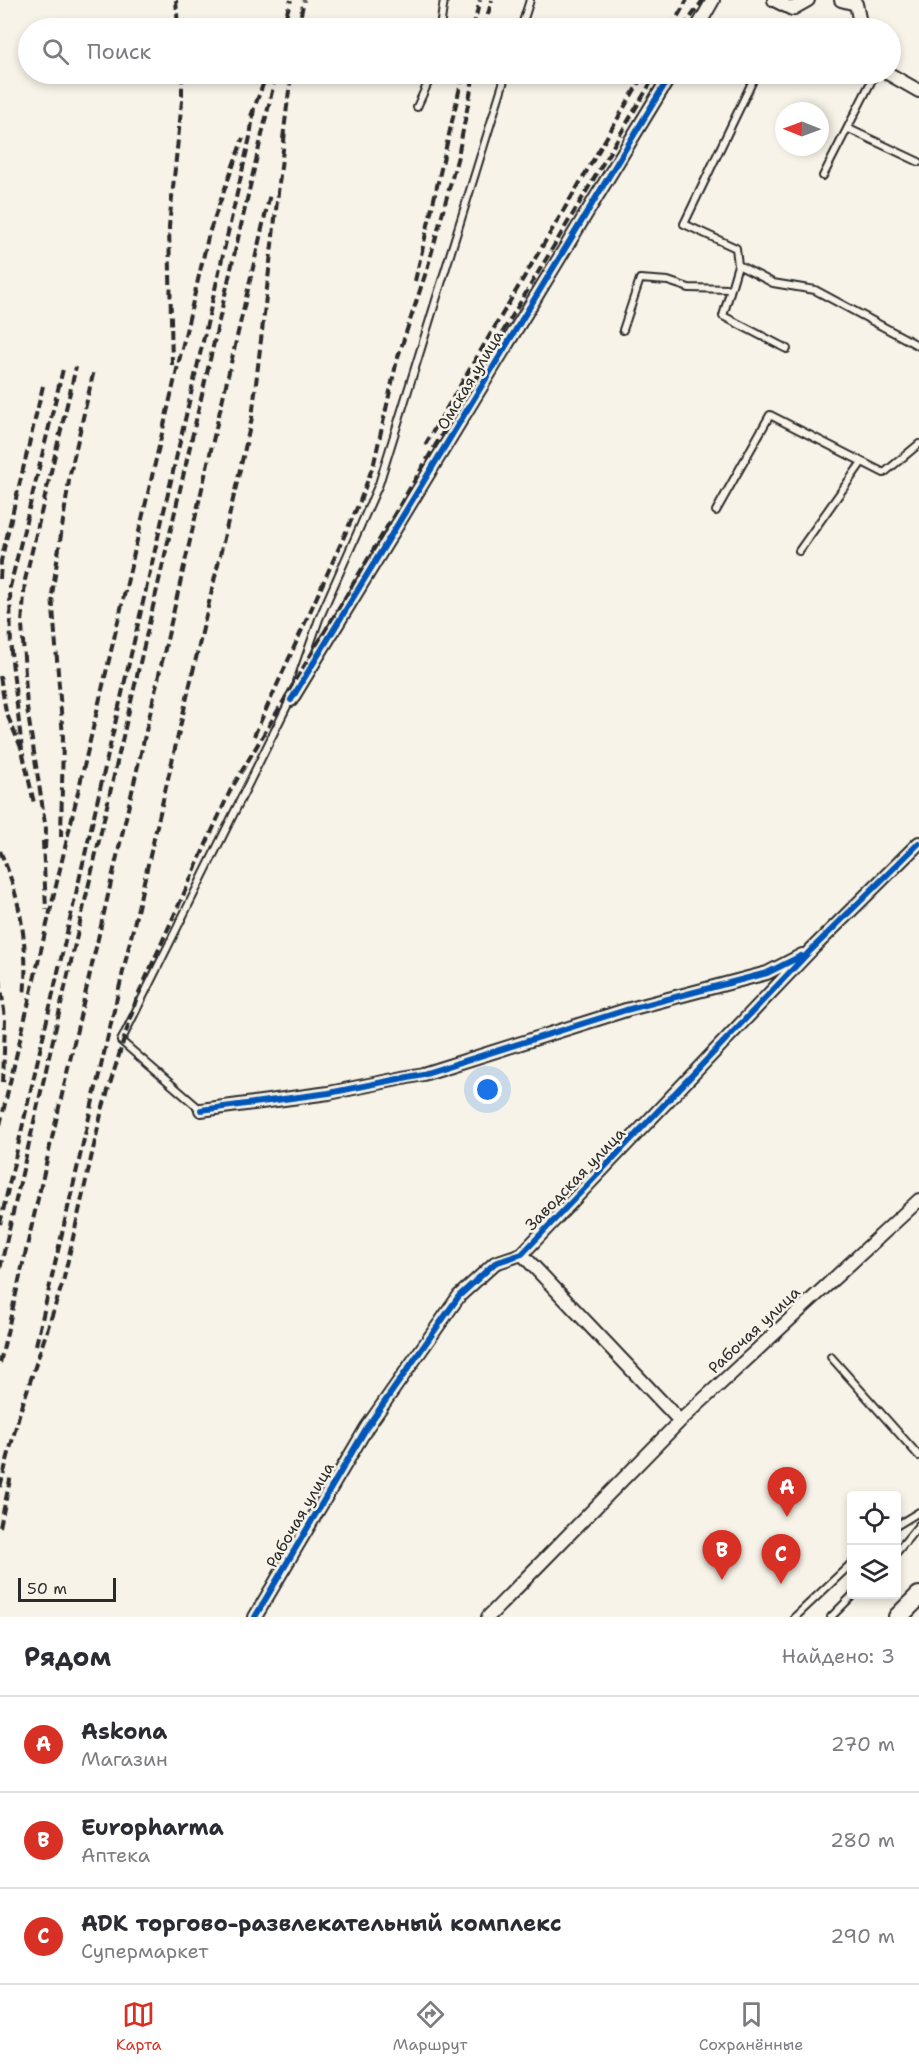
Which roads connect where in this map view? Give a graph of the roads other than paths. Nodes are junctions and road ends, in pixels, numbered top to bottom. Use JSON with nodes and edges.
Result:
{"nodes":[{"id":1,"x":444,"y":0,"type":"edge"},
{"id":2,"x":530,"y":0,"type":"edge"},
{"id":3,"x":713,"y":0,"type":"edge"},
{"id":4,"x":774,"y":0,"type":"edge"},
{"id":5,"x":808,"y":0,"type":"edge"},
{"id":6,"x":841,"y":0,"type":"edge"},
{"id":7,"x":796,"y":5,"type":"edge"},
{"id":8,"x":441,"y":18,"type":"edge"},
{"id":9,"x":524,"y":18,"type":"edge"},
{"id":10,"x":703,"y":18,"type":"edge"},
{"id":11,"x":859,"y":18,"type":"edge"},
{"id":12,"x":901,"y":80,"type":"edge"},
{"id":13,"x":427,"y":84,"type":"edge"},
{"id":14,"x":503,"y":84,"type":"edge"},
{"id":15,"x":665,"y":84,"type":"edge"},
{"id":16,"x":751,"y":84,"type":"edge"},
{"id":17,"x":870,"y":84,"type":"edge"},
{"id":18,"x":919,"y":91,"type":"edge"},
{"id":19,"x":417,"y":107,"type":"dead end"},
{"id":20,"x":849,"y":129,"type":"junction"},
{"id":21,"x":919,"y":162,"type":"edge"},
{"id":22,"x":824,"y":176,"type":"dead end"},
{"id":23,"x":738,"y":265,"type":"junction"},
{"id":24,"x":730,"y":289,"type":"junction"},
{"id":25,"x":623,"y":330,"type":"dead end"},
{"id":26,"x":919,"y":346,"type":"edge"},
{"id":27,"x":787,"y":349,"type":"dead end"},
{"id":28,"x":919,"y":444,"type":"edge"},
{"id":29,"x":862,"y":462,"type":"junction"},
{"id":30,"x":716,"y":511,"type":"dead end"},
{"id":31,"x":799,"y":550,"type":"dead end"},
{"id":32,"x":291,"y":700,"type":"junction"},
{"id":33,"x":919,"y":843,"type":"edge"},
{"id":34,"x":812,"y":950,"type":"junction"},
{"id":35,"x":201,"y":1110,"type":"joint"},
{"id":36,"x":919,"y":1200,"type":"edge"},
{"id":37,"x":522,"y":1254,"type":"junction"},
{"id":38,"x":831,"y":1357,"type":"dead end"},
{"id":39,"x":680,"y":1421,"type":"junction"},
{"id":40,"x":367,"y":1427,"type":"joint"},
{"id":41,"x":919,"y":1456,"type":"edge"},
{"id":42,"x":919,"y":1512,"type":"edge"},
{"id":43,"x":901,"y":1523,"type":"edge"},
{"id":44,"x":919,"y":1525,"type":"edge"},
{"id":45,"x":901,"y":1548,"type":"edge"},
{"id":46,"x":847,"y":1568,"type":"edge"},
{"id":47,"x":919,"y":1596,"type":"edge"},
{"id":48,"x":849,"y":1599,"type":"edge"},
{"id":49,"x":255,"y":1617,"type":"edge"},
{"id":50,"x":488,"y":1617,"type":"edge"},
{"id":51,"x":795,"y":1617,"type":"edge"},
{"id":52,"x":831,"y":1617,"type":"edge"},
{"id":53,"x":898,"y":1617,"type":"edge"}],
"edges":[{"from":1,"to":8,"type":"lane"},
{"from":2,"to":9,"type":"lane"},
{"from":3,"to":10,"type":"street"},
{"from":4,"to":7,"type":"street"},
{"from":5,"to":7,"type":"street"},
{"from":6,"to":11,"type":"street"},
{"from":12,"to":18,"type":"street"},
{"from":13,"to":19,"type":"lane"},
{"from":14,"to":32,"type":"lane"},
{"from":15,"to":32,"type":"street","name":"Омская улица"},
{"from":16,"to":23,"type":"lane"},
{"from":17,"to":20,"type":"lane"},
{"from":20,"to":21,"type":"lane"},
{"from":20,"to":22,"type":"lane"},
{"from":23,"to":24,"type":"lane"},
{"from":23,"to":26,"type":"lane"},
{"from":24,"to":25,"type":"lane"},
{"from":24,"to":27,"type":"lane"},
{"from":28,"to":29,"type":"lane"},
{"from":29,"to":30,"type":"lane"},
{"from":29,"to":31,"type":"lane"},
{"from":32,"to":35,"type":"lane"},
{"from":33,"to":34,"type":"street","name":"Заводская улица"},
{"from":34,"to":35,"type":"street","name":"Заводская улица"},
{"from":34,"to":37,"type":"street","name":"Заводская улица"},
{"from":36,"to":39,"type":"street","name":"Рабочая улица"},
{"from":37,"to":39,"type":"street"},
{"from":37,"to":40,"type":"street","name":"Заводская улица"},
{"from":38,"to":41,"type":"lane"},
{"from":39,"to":50,"type":"street","name":"Рабочая улица"},
{"from":40,"to":49,"type":"street","name":"Рабочая улица"},
{"from":42,"to":43,"type":"lane"},
{"from":44,"to":45,"type":"lane"},
{"from":46,"to":51,"type":"lane"},
{"from":47,"to":53,"type":"main road"},
{"from":48,"to":52,"type":"lane"}]}
